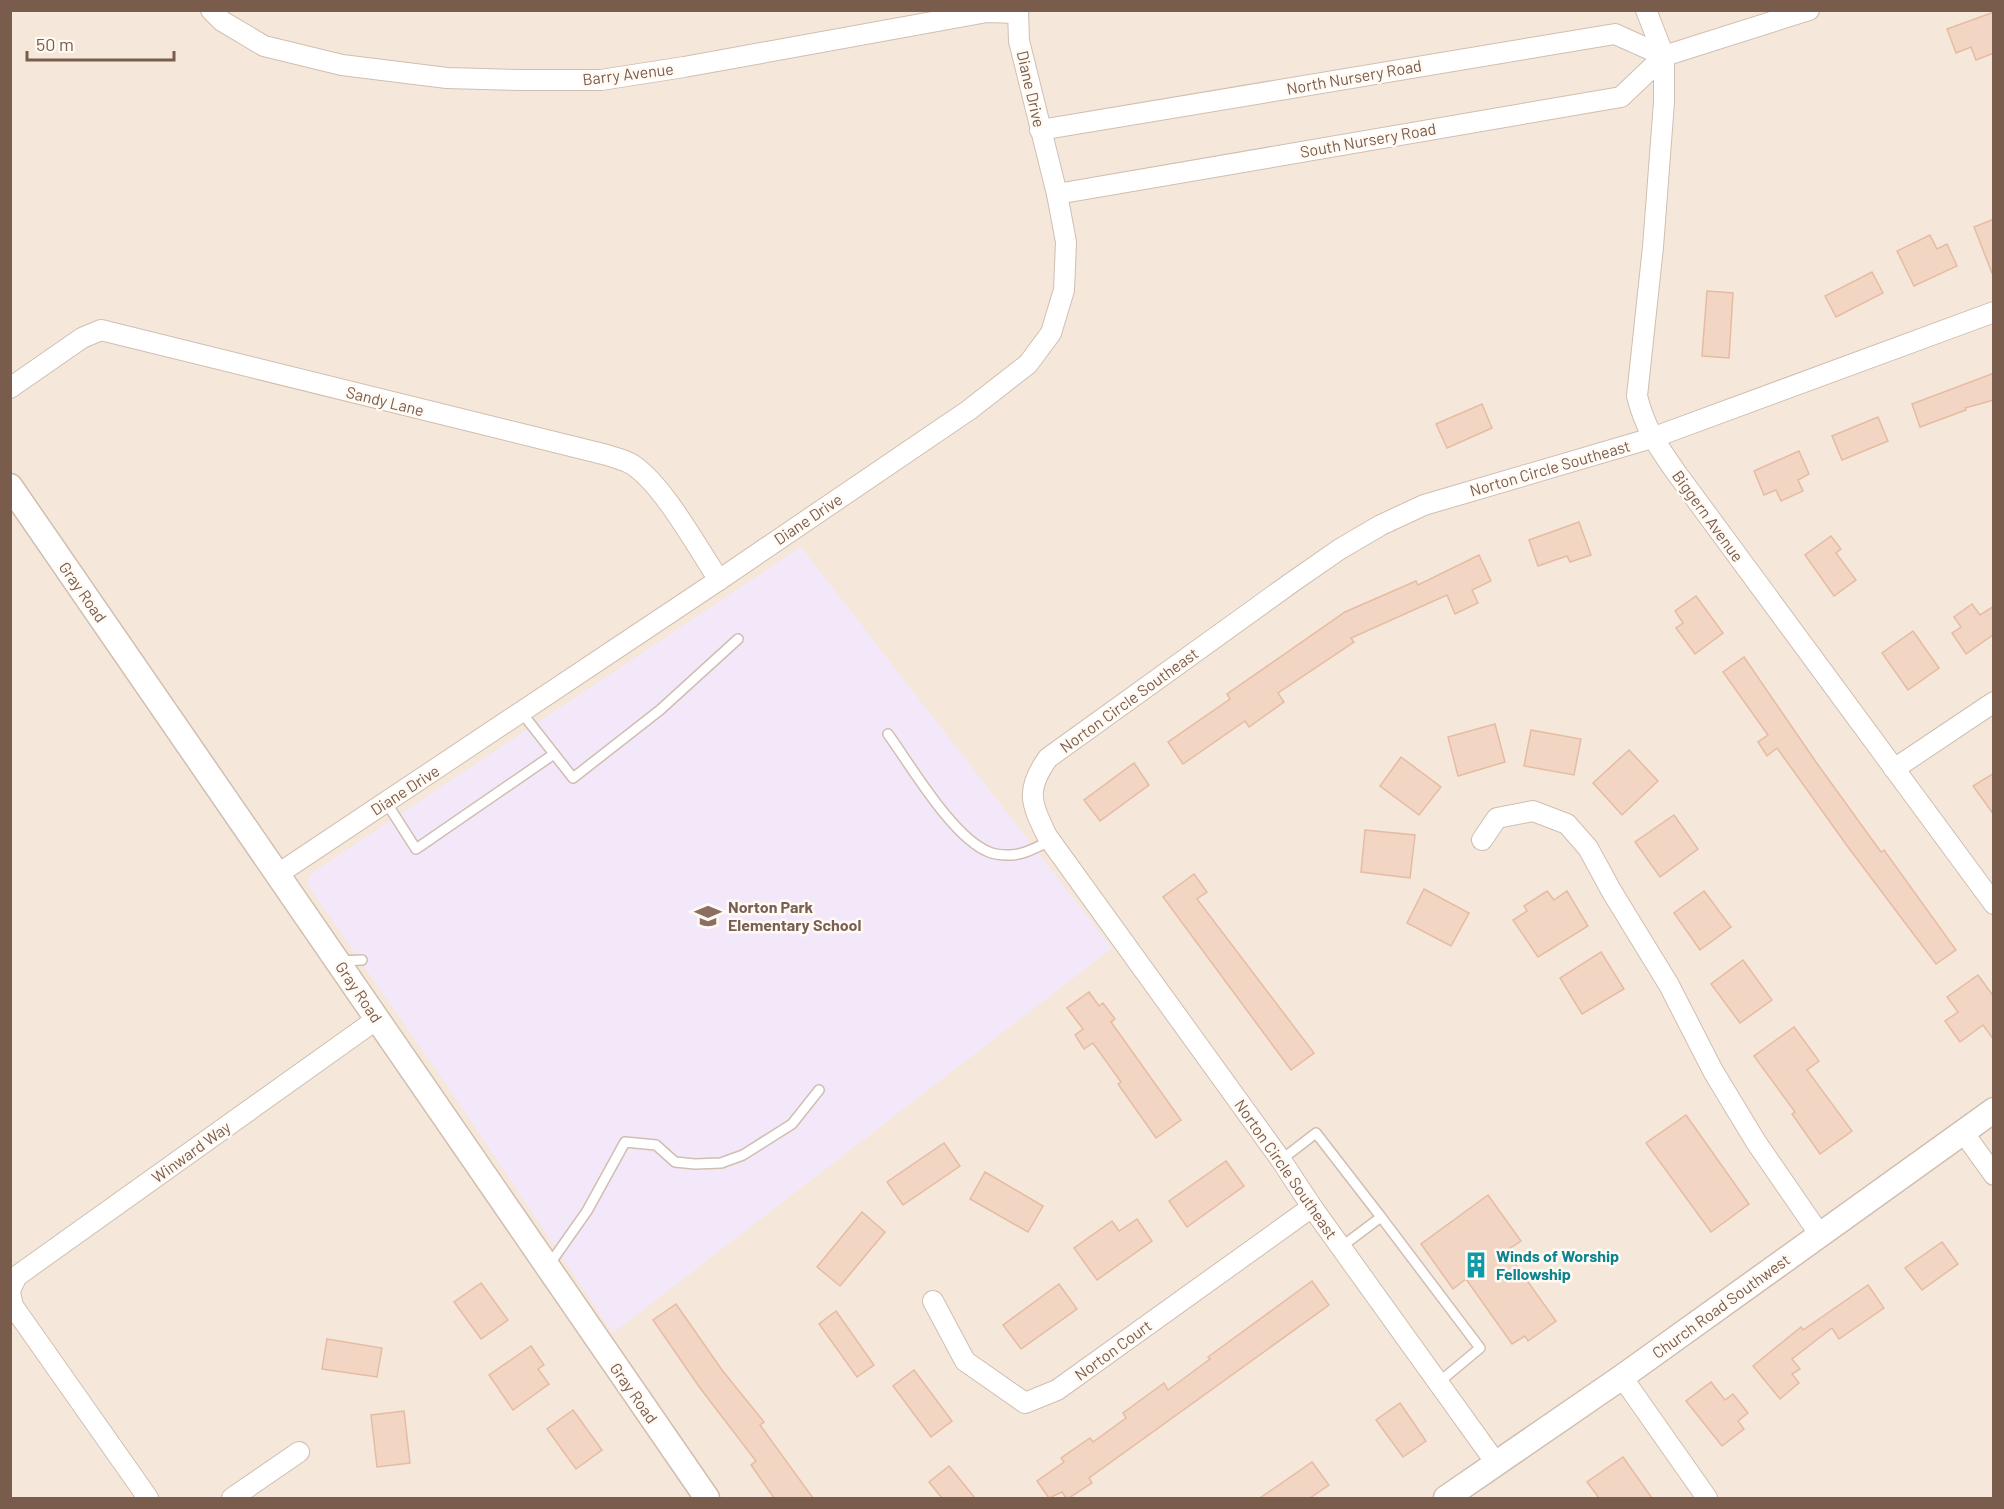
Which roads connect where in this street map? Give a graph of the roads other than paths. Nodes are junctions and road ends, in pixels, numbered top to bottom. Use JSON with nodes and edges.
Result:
{"nodes":[{"id":1,"x":211,"y":10,"type":"edge"},
{"id":2,"x":1646,"y":10,"type":"edge"},
{"id":3,"x":1809,"y":10,"type":"edge"},
{"id":4,"x":1018,"y":12,"type":"edge"},
{"id":5,"x":1664,"y":56,"type":"junction"},
{"id":6,"x":1040,"y":130,"type":"junction"},
{"id":7,"x":1057,"y":194,"type":"junction"},
{"id":8,"x":1994,"y":312,"type":"edge"},
{"id":9,"x":10,"y":388,"type":"edge"},
{"id":10,"x":1652,"y":438,"type":"junction"},
{"id":11,"x":10,"y":486,"type":"edge"},
{"id":12,"x":719,"y":580,"type":"junction"},
{"id":13,"x":738,"y":639,"type":"dead end"},
{"id":14,"x":1994,"y":702,"type":"edge"},
{"id":15,"x":522,"y":713,"type":"junction"},
{"id":16,"x":888,"y":734,"type":"dead end"},
{"id":17,"x":554,"y":754,"type":"junction"},
{"id":18,"x":1894,"y":769,"type":"junction"},
{"id":19,"x":386,"y":802,"type":"junction"},
{"id":20,"x":1482,"y":840,"type":"dead end"},
{"id":21,"x":1050,"y":841,"type":"junction"},
{"id":22,"x":278,"y":874,"type":"junction"},
{"id":23,"x":1994,"y":904,"type":"edge"},
{"id":24,"x":362,"y":960,"type":"dead end"},
{"id":25,"x":338,"y":961,"type":"junction"},
{"id":26,"x":377,"y":1019,"type":"junction"},
{"id":27,"x":819,"y":1090,"type":"dead end"},
{"id":28,"x":1994,"y":1110,"type":"edge"},
{"id":29,"x":1963,"y":1132,"type":"junction"},
{"id":30,"x":1281,"y":1160,"type":"junction"},
{"id":31,"x":1994,"y":1175,"type":"edge"},
{"id":32,"x":1312,"y":1207,"type":"junction"},
{"id":33,"x":1381,"y":1217,"type":"junction"},
{"id":34,"x":1821,"y":1234,"type":"junction"},
{"id":35,"x":1341,"y":1247,"type":"junction"},
{"id":36,"x":548,"y":1267,"type":"junction"},
{"id":37,"x":10,"y":1291,"type":"edge"},
{"id":38,"x":933,"y":1301,"type":"dead end"},
{"id":39,"x":1622,"y":1377,"type":"junction"},
{"id":40,"x":1438,"y":1383,"type":"junction"},
{"id":41,"x":298,"y":1452,"type":"dead end"},
{"id":42,"x":1496,"y":1463,"type":"junction"},
{"id":43,"x":148,"y":1498,"type":"edge"},
{"id":44,"x":232,"y":1498,"type":"edge"},
{"id":45,"x":707,"y":1498,"type":"edge"},
{"id":46,"x":1446,"y":1498,"type":"edge"},
{"id":47,"x":1707,"y":1498,"type":"edge"}],
"edges":[{"from":1,"to":4,"type":"street","name":"Barry Avenue"},
{"from":2,"to":5,"type":"street"},
{"from":3,"to":5,"type":"street"},
{"from":4,"to":6,"type":"street","name":"Diane Drive"},
{"from":5,"to":6,"type":"street","name":"North Nursery Road"},
{"from":5,"to":7,"type":"street","name":"South Nursery Road"},
{"from":5,"to":10,"type":"street","name":"Biggern Avenue"},
{"from":6,"to":7,"type":"street","name":"Diane Drive"},
{"from":7,"to":12,"type":"street","name":"Diane Drive"},
{"from":8,"to":10,"type":"street","name":"Norton Circle Southeast"},
{"from":9,"to":12,"type":"street","name":"Sandy Lane"},
{"from":10,"to":18,"type":"street","name":"Biggern Avenue"},
{"from":10,"to":21,"type":"street","name":"Norton Circle Southeast"},
{"from":11,"to":22,"type":"street","name":"Gray Road"},
{"from":12,"to":15,"type":"street","name":"Diane Drive"},
{"from":13,"to":17,"type":"lane"},
{"from":14,"to":18,"type":"street"},
{"from":15,"to":17,"type":"lane"},
{"from":15,"to":19,"type":"street","name":"Diane Drive"},
{"from":16,"to":21,"type":"lane"},
{"from":17,"to":19,"type":"lane"},
{"from":18,"to":23,"type":"street","name":"Biggern Avenue"},
{"from":19,"to":22,"type":"street","name":"Diane Drive"},
{"from":20,"to":34,"type":"street"},
{"from":21,"to":30,"type":"street","name":"Norton Circle Southeast"},
{"from":22,"to":25,"type":"street","name":"Gray Road"},
{"from":24,"to":25,"type":"lane"},
{"from":25,"to":26,"type":"street","name":"Gray Road"},
{"from":26,"to":36,"type":"street","name":"Gray Road"},
{"from":26,"to":37,"type":"street","name":"Winward Way"},
{"from":27,"to":36,"type":"lane"},
{"from":28,"to":29,"type":"street","name":"Church Road Southwest"},
{"from":29,"to":31,"type":"street"},
{"from":29,"to":34,"type":"street","name":"Church Road Southwest"},
{"from":30,"to":32,"type":"street","name":"Norton Circle Southeast"},
{"from":30,"to":33,"type":"lane"},
{"from":32,"to":35,"type":"street","name":"Norton Circle Southeast"},
{"from":32,"to":38,"type":"street","name":"Norton Court"},
{"from":33,"to":35,"type":"lane"},
{"from":33,"to":40,"type":"lane"},
{"from":34,"to":39,"type":"street","name":"Church Road Southwest"},
{"from":35,"to":40,"type":"street","name":"Norton Circle Southeast"},
{"from":36,"to":45,"type":"street","name":"Gray Road"},
{"from":37,"to":43,"type":"street","name":"Winward Way"},
{"from":39,"to":42,"type":"street","name":"Church Road Southwest"},
{"from":39,"to":47,"type":"street"},
{"from":40,"to":42,"type":"street","name":"Norton Circle Southeast"},
{"from":41,"to":44,"type":"street"},
{"from":42,"to":46,"type":"street","name":"Church Road Southwest"}]}
